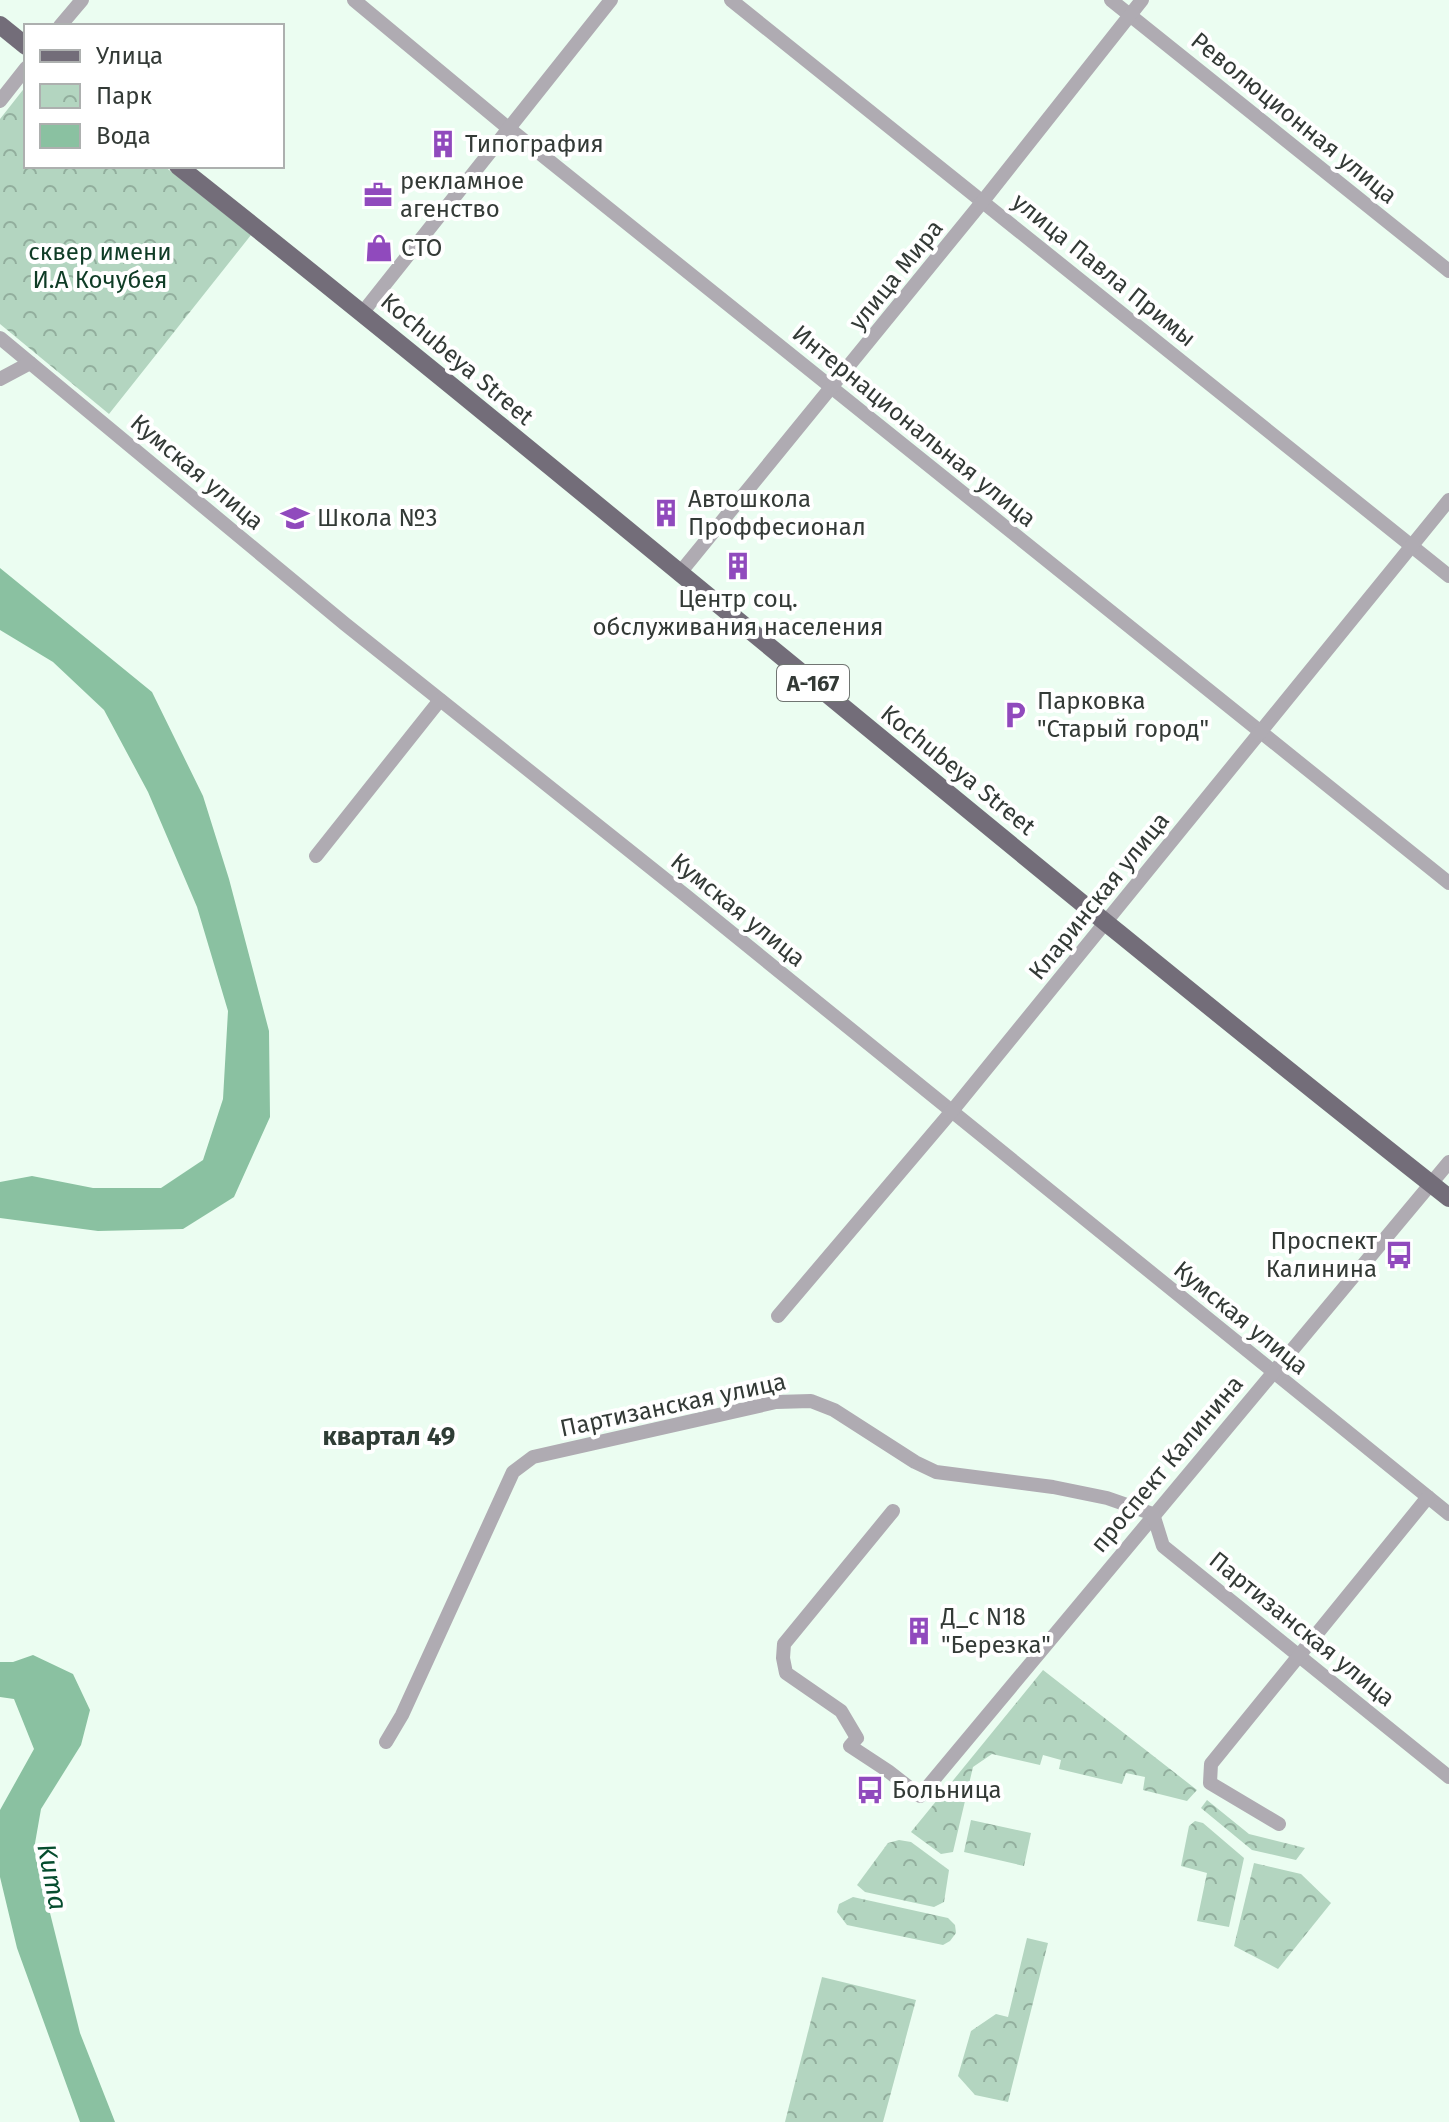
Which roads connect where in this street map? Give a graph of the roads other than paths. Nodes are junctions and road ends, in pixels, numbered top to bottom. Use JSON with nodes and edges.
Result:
{"nodes":[{"id":1,"x":82,"y":0,"type":"edge"},
{"id":2,"x":354,"y":0,"type":"edge"},
{"id":3,"x":611,"y":0,"type":"edge"},
{"id":4,"x":731,"y":0,"type":"edge"},
{"id":5,"x":1111,"y":0,"type":"edge"},
{"id":6,"x":1142,"y":0,"type":"edge"},
{"id":7,"x":1129,"y":15,"type":"junction"},
{"id":8,"x":62,"y":24,"type":"edge"},
{"id":9,"x":0,"y":25,"type":"edge"},
{"id":10,"x":24,"y":44,"type":"edge"},
{"id":11,"x":24,"y":71,"type":"edge"},
{"id":12,"x":0,"y":101,"type":"edge"},
{"id":13,"x":507,"y":127,"type":"junction"},
{"id":14,"x":181,"y":168,"type":"edge"},
{"id":15,"x":983,"y":201,"type":"junction"},
{"id":16,"x":1449,"y":271,"type":"edge"},
{"id":17,"x":363,"y":312,"type":"junction"},
{"id":18,"x":0,"y":338,"type":"edge"},
{"id":19,"x":30,"y":363,"type":"junction"},
{"id":20,"x":0,"y":379,"type":"edge"},
{"id":21,"x":832,"y":388,"type":"junction"},
{"id":22,"x":1449,"y":500,"type":"edge"},
{"id":23,"x":1412,"y":546,"type":"junction"},
{"id":24,"x":679,"y":574,"type":"junction"},
{"id":25,"x":1449,"y":576,"type":"edge"},
{"id":26,"x":440,"y":700,"type":"junction"},
{"id":27,"x":1262,"y":733,"type":"junction"},
{"id":28,"x":316,"y":856,"type":"dead end"},
{"id":29,"x":1449,"y":883,"type":"edge"},
{"id":30,"x":1106,"y":921,"type":"junction"},
{"id":31,"x":952,"y":1111,"type":"junction"},
{"id":32,"x":1449,"y":1162,"type":"edge"},
{"id":33,"x":1431,"y":1183,"type":"junction"},
{"id":34,"x":1449,"y":1198,"type":"edge"},
{"id":35,"x":778,"y":1316,"type":"dead end"},
{"id":36,"x":1273,"y":1373,"type":"junction"},
{"id":37,"x":1428,"y":1497,"type":"junction"},
{"id":38,"x":893,"y":1511,"type":"dead end"},
{"id":39,"x":1153,"y":1514,"type":"junction"},
{"id":40,"x":1449,"y":1514,"type":"edge"},
{"id":41,"x":1299,"y":1654,"type":"junction"},
{"id":42,"x":386,"y":1742,"type":"dead end"},
{"id":43,"x":1449,"y":1777,"type":"edge"},
{"id":44,"x":1279,"y":1824,"type":"dead end"}],
"edges":[{"from":1,"to":8,"type":"street"},
{"from":2,"to":13,"type":"street","name":"Интернациональная улица"},
{"from":3,"to":13,"type":"street"},
{"from":4,"to":15,"type":"street","name":"улица Павла Примы"},
{"from":5,"to":7,"type":"street","name":"Революционная улица"},
{"from":6,"to":7,"type":"street","name":"улица Мира"},
{"from":7,"to":15,"type":"street","name":"улица Мира"},
{"from":7,"to":16,"type":"street","name":"Революционная улица"},
{"from":9,"to":10,"type":"main road"},
{"from":11,"to":12,"type":"street"},
{"from":13,"to":17,"type":"street"},
{"from":13,"to":21,"type":"street","name":"Интернациональная улица"},
{"from":14,"to":17,"type":"main road","name":"Kochubeya Street","number":"А-167"},
{"from":15,"to":21,"type":"street","name":"улица Мира"},
{"from":15,"to":23,"type":"street","name":"улица Павла Примы"},
{"from":17,"to":24,"type":"main road","name":"Kochubeya Street","number":"А-167"},
{"from":18,"to":19,"type":"street","name":"Кумская улица"},
{"from":19,"to":20,"type":"street"},
{"from":19,"to":26,"type":"street","name":"Кумская улица"},
{"from":21,"to":24,"type":"street","name":"улица Мира"},
{"from":21,"to":27,"type":"street","name":"Интернациональная улица"},
{"from":22,"to":23,"type":"street","name":"Кларинская улица"},
{"from":23,"to":25,"type":"street","name":"улица Павла Примы"},
{"from":23,"to":27,"type":"street","name":"Кларинская улица"},
{"from":24,"to":30,"type":"main road","name":"Kochubeya Street","number":"А-167"},
{"from":26,"to":28,"type":"street"},
{"from":26,"to":31,"type":"street","name":"Кумская улица"},
{"from":27,"to":29,"type":"street","name":"Интернациональная улица"},
{"from":27,"to":30,"type":"street","name":"Кларинская улица"},
{"from":30,"to":31,"type":"street","name":"Кларинская улица"},
{"from":30,"to":33,"type":"main road","name":"Kochubeya Street","number":"А-167"},
{"from":31,"to":35,"type":"street","name":"Кларинская улица"},
{"from":31,"to":36,"type":"street","name":"Кумская улица"},
{"from":32,"to":33,"type":"street","name":"проспект Калинина"},
{"from":33,"to":34,"type":"main road","name":"Kochubeya Street","number":"А-167"},
{"from":33,"to":36,"type":"street","name":"проспект Калинина"},
{"from":36,"to":37,"type":"street","name":"Кумская улица"},
{"from":36,"to":39,"type":"street","name":"проспект Калинина"},
{"from":37,"to":40,"type":"street","name":"Кумская улица"},
{"from":37,"to":41,"type":"street"},
{"from":38,"to":39,"type":"street","name":"проспект Калинина"},
{"from":39,"to":41,"type":"street","name":"Партизанская улица"},
{"from":39,"to":42,"type":"street","name":"Партизанская улица"},
{"from":41,"to":43,"type":"street","name":"Партизанская улица"},
{"from":41,"to":44,"type":"street"}]}
